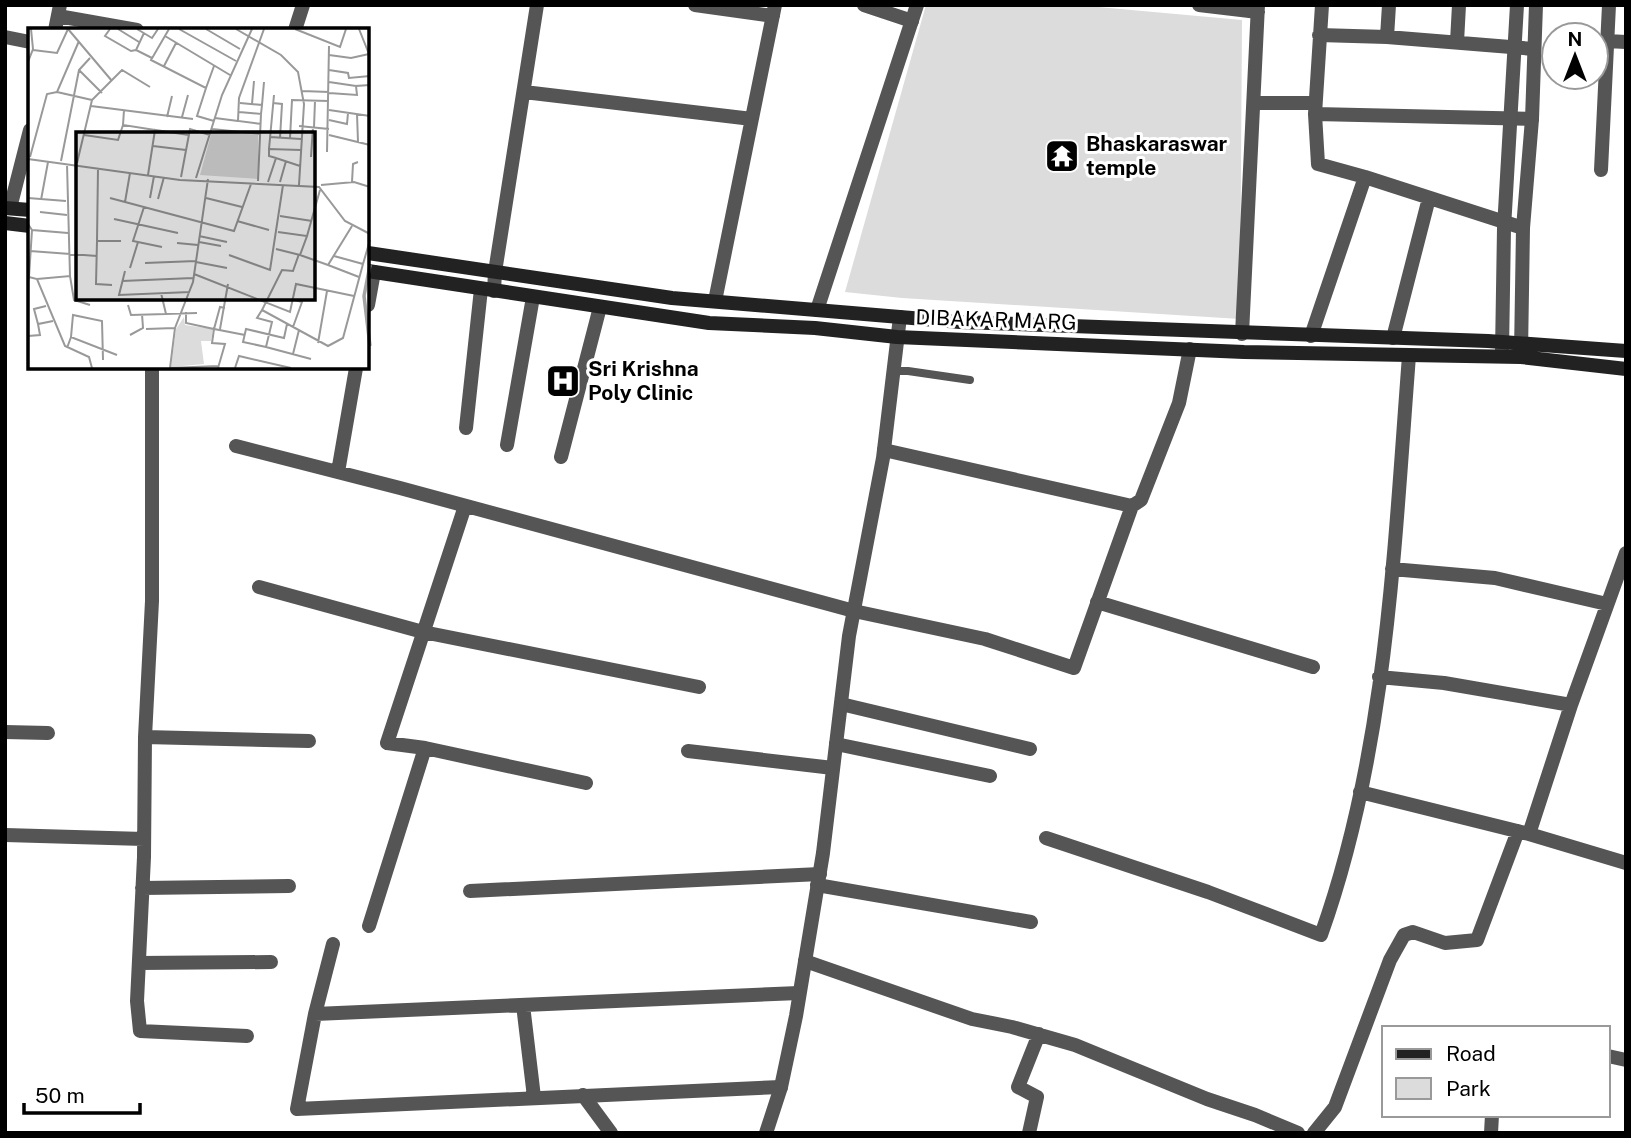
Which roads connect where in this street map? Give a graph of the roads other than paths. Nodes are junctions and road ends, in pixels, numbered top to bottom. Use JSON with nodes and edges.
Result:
{"nodes":[{"id":1,"x":303,"y":5,"type":"edge"},
{"id":2,"x":537,"y":5,"type":"edge"},
{"id":3,"x":695,"y":5,"type":"edge"},
{"id":4,"x":864,"y":5,"type":"edge"},
{"id":5,"x":917,"y":5,"type":"edge"},
{"id":6,"x":1199,"y":5,"type":"edge"},
{"id":7,"x":1322,"y":5,"type":"edge"},
{"id":8,"x":1389,"y":5,"type":"edge"},
{"id":9,"x":1459,"y":5,"type":"edge"},
{"id":10,"x":1517,"y":5,"type":"edge"},
{"id":11,"x":1536,"y":5,"type":"edge"},
{"id":12,"x":1258,"y":8,"type":"edge"},
{"id":13,"x":774,"y":10,"type":"edge"},
{"id":14,"x":58,"y":17,"type":"edge"},
{"id":15,"x":912,"y":21,"type":"junction"},
{"id":16,"x":125,"y":28,"type":"edge"},
{"id":17,"x":296,"y":28,"type":"edge"},
{"id":18,"x":1319,"y":35,"type":"junction"},
{"id":19,"x":5,"y":37,"type":"edge"},
{"id":20,"x":1387,"y":37,"type":"junction"},
{"id":21,"x":28,"y":41,"type":"edge"},
{"id":22,"x":1457,"y":42,"type":"junction"},
{"id":23,"x":1516,"y":48,"type":"junction"},
{"id":24,"x":1534,"y":49,"type":"junction"},
{"id":25,"x":1605,"y":91,"type":"edge"},
{"id":26,"x":524,"y":92,"type":"junction"},
{"id":27,"x":1255,"y":103,"type":"junction"},
{"id":28,"x":1315,"y":109,"type":"junction"},
{"id":29,"x":1512,"y":118,"type":"junction"},
{"id":30,"x":752,"y":119,"type":"junction"},
{"id":31,"x":1532,"y":119,"type":"junction"},
{"id":32,"x":28,"y":137,"type":"edge"},
{"id":33,"x":1509,"y":167,"type":"junction"},
{"id":34,"x":1528,"y":167,"type":"junction"},
{"id":35,"x":1601,"y":170,"type":"dead end"},
{"id":36,"x":1365,"y":177,"type":"junction"},
{"id":37,"x":1430,"y":198,"type":"junction"},
{"id":38,"x":7,"y":208,"type":"edge"},
{"id":39,"x":28,"y":210,"type":"edge"},
{"id":40,"x":5,"y":223,"type":"edge"},
{"id":41,"x":1505,"y":223,"type":"junction"},
{"id":42,"x":28,"y":226,"type":"edge"},
{"id":43,"x":1523,"y":228,"type":"junction"},
{"id":44,"x":369,"y":253,"type":"edge"},
{"id":45,"x":370,"y":271,"type":"edge"},
{"id":46,"x":495,"y":272,"type":"junction"},
{"id":47,"x":487,"y":290,"type":"junction"},
{"id":48,"x":533,"y":297,"type":"junction"},
{"id":49,"x":715,"y":301,"type":"junction"},
{"id":50,"x":600,"y":307,"type":"junction"},
{"id":51,"x":817,"y":310,"type":"junction"},
{"id":52,"x":900,"y":317,"type":"junction"},
{"id":53,"x":1242,"y":334,"type":"junction"},
{"id":54,"x":1311,"y":336,"type":"junction"},
{"id":55,"x":897,"y":337,"type":"junction"},
{"id":56,"x":1393,"y":338,"type":"junction"},
{"id":57,"x":1502,"y":342,"type":"junction"},
{"id":58,"x":1190,"y":349,"type":"junction"},
{"id":59,"x":1521,"y":350,"type":"junction"},
{"id":60,"x":1626,"y":351,"type":"edge"},
{"id":61,"x":1409,"y":356,"type":"junction"},
{"id":62,"x":1502,"y":357,"type":"junction"},
{"id":63,"x":152,"y":369,"type":"edge"},
{"id":64,"x":356,"y":369,"type":"edge"},
{"id":65,"x":1626,"y":369,"type":"edge"},
{"id":66,"x":893,"y":371,"type":"junction"},
{"id":67,"x":970,"y":380,"type":"dead end"},
{"id":68,"x":466,"y":428,"type":"dead end"},
{"id":69,"x":507,"y":445,"type":"dead end"},
{"id":70,"x":236,"y":446,"type":"dead end"},
{"id":71,"x":884,"y":450,"type":"junction"},
{"id":72,"x":561,"y":457,"type":"dead end"},
{"id":73,"x":338,"y":472,"type":"junction"},
{"id":74,"x":465,"y":506,"type":"junction"},
{"id":75,"x":1132,"y":506,"type":"junction"},
{"id":76,"x":1626,"y":553,"type":"edge"},
{"id":77,"x":1392,"y":569,"type":"junction"},
{"id":78,"x":259,"y":587,"type":"dead end"},
{"id":79,"x":1097,"y":602,"type":"junction"},
{"id":80,"x":1607,"y":604,"type":"junction"},
{"id":81,"x":854,"y":611,"type":"junction"},
{"id":82,"x":423,"y":632,"type":"junction"},
{"id":83,"x":1312,"y":667,"type":"dead end"},
{"id":84,"x":1379,"y":677,"type":"junction"},
{"id":85,"x":699,"y":687,"type":"dead end"},
{"id":86,"x":841,"y":704,"type":"junction"},
{"id":87,"x":1571,"y":705,"type":"junction"},
{"id":88,"x":5,"y":732,"type":"edge"},
{"id":89,"x":48,"y":733,"type":"dead end"},
{"id":90,"x":145,"y":737,"type":"junction"},
{"id":91,"x":309,"y":741,"type":"dead end"},
{"id":92,"x":836,"y":744,"type":"junction"},
{"id":93,"x":425,"y":748,"type":"junction"},
{"id":94,"x":1030,"y":749,"type":"dead end"},
{"id":95,"x":688,"y":751,"type":"dead end"},
{"id":96,"x":834,"y":768,"type":"junction"},
{"id":97,"x":990,"y":776,"type":"dead end"},
{"id":98,"x":586,"y":783,"type":"dead end"},
{"id":99,"x":1360,"y":792,"type":"junction"},
{"id":100,"x":1523,"y":833,"type":"junction"},
{"id":101,"x":5,"y":835,"type":"edge"},
{"id":102,"x":1046,"y":838,"type":"dead end"},
{"id":103,"x":144,"y":839,"type":"junction"},
{"id":104,"x":1626,"y":863,"type":"edge"},
{"id":105,"x":818,"y":880,"type":"junction"},
{"id":106,"x":289,"y":886,"type":"dead end"},
{"id":107,"x":142,"y":888,"type":"junction"},
{"id":108,"x":470,"y":891,"type":"dead end"},
{"id":109,"x":1031,"y":922,"type":"dead end"},
{"id":110,"x":369,"y":926,"type":"dead end"},
{"id":111,"x":333,"y":944,"type":"dead end"},
{"id":112,"x":805,"y":961,"type":"junction"},
{"id":113,"x":139,"y":962,"type":"junction"},
{"id":114,"x":271,"y":962,"type":"dead end"},
{"id":115,"x":799,"y":993,"type":"junction"},
{"id":116,"x":523,"y":1005,"type":"junction"},
{"id":117,"x":315,"y":1014,"type":"junction"},
{"id":118,"x":1039,"y":1034,"type":"junction"},
{"id":119,"x":247,"y":1036,"type":"dead end"},
{"id":120,"x":781,"y":1087,"type":"junction"},
{"id":121,"x":583,"y":1095,"type":"junction"},
{"id":122,"x":534,"y":1097,"type":"junction"},
{"id":123,"x":611,"y":1133,"type":"edge"},
{"id":124,"x":766,"y":1133,"type":"edge"},
{"id":125,"x":1029,"y":1133,"type":"edge"},
{"id":126,"x":1298,"y":1133,"type":"edge"},
{"id":127,"x":1314,"y":1133,"type":"edge"}],
"edges":[{"from":1,"to":17,"type":"street"},
{"from":2,"to":26,"type":"street"},
{"from":3,"to":13,"type":"street"},
{"from":4,"to":15,"type":"street"},
{"from":5,"to":15,"type":"street"},
{"from":6,"to":12,"type":"street"},
{"from":7,"to":18,"type":"street"},
{"from":8,"to":20,"type":"street"},
{"from":9,"to":22,"type":"street"},
{"from":10,"to":23,"type":"street"},
{"from":11,"to":24,"type":"street"},
{"from":12,"to":27,"type":"street"},
{"from":13,"to":30,"type":"street"},
{"from":14,"to":16,"type":"street"},
{"from":15,"to":51,"type":"street"},
{"from":18,"to":20,"type":"street"},
{"from":18,"to":28,"type":"street"},
{"from":19,"to":21,"type":"street"},
{"from":20,"to":22,"type":"street"},
{"from":22,"to":23,"type":"street"},
{"from":23,"to":24,"type":"street"},
{"from":23,"to":29,"type":"street"},
{"from":24,"to":31,"type":"street"},
{"from":25,"to":35,"type":"street"},
{"from":26,"to":30,"type":"street"},
{"from":26,"to":46,"type":"street"},
{"from":27,"to":28,"type":"street"},
{"from":27,"to":53,"type":"street"},
{"from":28,"to":29,"type":"street"},
{"from":28,"to":36,"type":"street"},
{"from":29,"to":31,"type":"street"},
{"from":29,"to":33,"type":"street"},
{"from":30,"to":49,"type":"street"},
{"from":31,"to":34,"type":"street"},
{"from":32,"to":38,"type":"street"},
{"from":33,"to":34,"type":"street"},
{"from":33,"to":41,"type":"street"},
{"from":34,"to":43,"type":"street"},
{"from":36,"to":37,"type":"street"},
{"from":36,"to":54,"type":"street"},
{"from":37,"to":41,"type":"street"},
{"from":37,"to":56,"type":"street"},
{"from":38,"to":39,"type":"main road"},
{"from":40,"to":42,"type":"main road"},
{"from":41,"to":43,"type":"street"},
{"from":41,"to":57,"type":"street"},
{"from":43,"to":59,"type":"street"},
{"from":44,"to":46,"type":"main road","name":"DIBAKAR MARG"},
{"from":45,"to":47,"type":"main road","name":"DIBAKAR MARG"},
{"from":46,"to":47,"type":"street"},
{"from":46,"to":49,"type":"main road","name":"DIBAKAR MARG"},
{"from":47,"to":48,"type":"main road","name":"DIBAKAR MARG"},
{"from":47,"to":68,"type":"street"},
{"from":48,"to":50,"type":"main road","name":"DIBAKAR MARG"},
{"from":48,"to":69,"type":"street"},
{"from":49,"to":51,"type":"main road","name":"DIBAKAR MARG"},
{"from":50,"to":55,"type":"main road","name":"DIBAKAR MARG"},
{"from":50,"to":72,"type":"street"},
{"from":51,"to":52,"type":"main road","name":"DIBAKAR MARG"},
{"from":52,"to":53,"type":"main road","name":"DIBAKAR MARG"},
{"from":52,"to":55,"type":"street"},
{"from":53,"to":54,"type":"main road","name":"DIBAKAR MARG"},
{"from":54,"to":56,"type":"main road","name":"DIBAKAR MARG"},
{"from":55,"to":58,"type":"main road","name":"DIBAKAR MARG"},
{"from":55,"to":66,"type":"street"},
{"from":56,"to":57,"type":"main road","name":"DIBAKAR MARG"},
{"from":57,"to":59,"type":"main road","name":"DIBAKAR MARG"},
{"from":57,"to":62,"type":"street"},
{"from":58,"to":61,"type":"main road","name":"DIBAKAR MARG"},
{"from":58,"to":75,"type":"street"},
{"from":59,"to":60,"type":"main road","name":"DIBAKAR MARG"},
{"from":59,"to":62,"type":"main road","name":"DIBAKAR MARG"},
{"from":59,"to":65,"type":"main road","name":"DIBAKAR MARG"},
{"from":61,"to":62,"type":"main road","name":"DIBAKAR MARG"},
{"from":61,"to":77,"type":"street"},
{"from":63,"to":90,"type":"street"},
{"from":64,"to":73,"type":"street"},
{"from":66,"to":67,"type":"lane"},
{"from":66,"to":71,"type":"street"},
{"from":70,"to":73,"type":"street"},
{"from":71,"to":75,"type":"street"},
{"from":71,"to":81,"type":"street"},
{"from":73,"to":74,"type":"street"},
{"from":74,"to":81,"type":"street"},
{"from":74,"to":82,"type":"street"},
{"from":75,"to":79,"type":"street"},
{"from":76,"to":80,"type":"street"},
{"from":77,"to":80,"type":"street"},
{"from":77,"to":84,"type":"street"},
{"from":78,"to":82,"type":"street"},
{"from":79,"to":81,"type":"street"},
{"from":79,"to":83,"type":"street"},
{"from":80,"to":87,"type":"street"},
{"from":81,"to":86,"type":"street"},
{"from":82,"to":85,"type":"street"},
{"from":82,"to":93,"type":"street"},
{"from":84,"to":87,"type":"street"},
{"from":84,"to":99,"type":"street"},
{"from":86,"to":92,"type":"street"},
{"from":86,"to":94,"type":"street"},
{"from":87,"to":100,"type":"street"},
{"from":88,"to":89,"type":"street"},
{"from":90,"to":91,"type":"street"},
{"from":90,"to":103,"type":"street"},
{"from":92,"to":96,"type":"street"},
{"from":92,"to":97,"type":"street"},
{"from":93,"to":98,"type":"street"},
{"from":93,"to":110,"type":"street"},
{"from":95,"to":96,"type":"street"},
{"from":96,"to":105,"type":"street"},
{"from":99,"to":100,"type":"street"},
{"from":99,"to":102,"type":"street"},
{"from":100,"to":104,"type":"street"},
{"from":100,"to":127,"type":"street"},
{"from":101,"to":103,"type":"street"},
{"from":103,"to":107,"type":"street"},
{"from":105,"to":108,"type":"street"},
{"from":105,"to":109,"type":"street"},
{"from":105,"to":112,"type":"street"},
{"from":106,"to":107,"type":"street"},
{"from":107,"to":113,"type":"street"},
{"from":111,"to":117,"type":"street"},
{"from":112,"to":115,"type":"street"},
{"from":112,"to":118,"type":"street"},
{"from":113,"to":114,"type":"street"},
{"from":113,"to":119,"type":"street"},
{"from":115,"to":116,"type":"street"},
{"from":115,"to":120,"type":"street"},
{"from":116,"to":117,"type":"street"},
{"from":116,"to":122,"type":"street"},
{"from":117,"to":122,"type":"street"},
{"from":118,"to":125,"type":"street"},
{"from":118,"to":126,"type":"street"},
{"from":120,"to":121,"type":"street"},
{"from":120,"to":124,"type":"street"},
{"from":121,"to":122,"type":"street"},
{"from":121,"to":123,"type":"street"}]}
